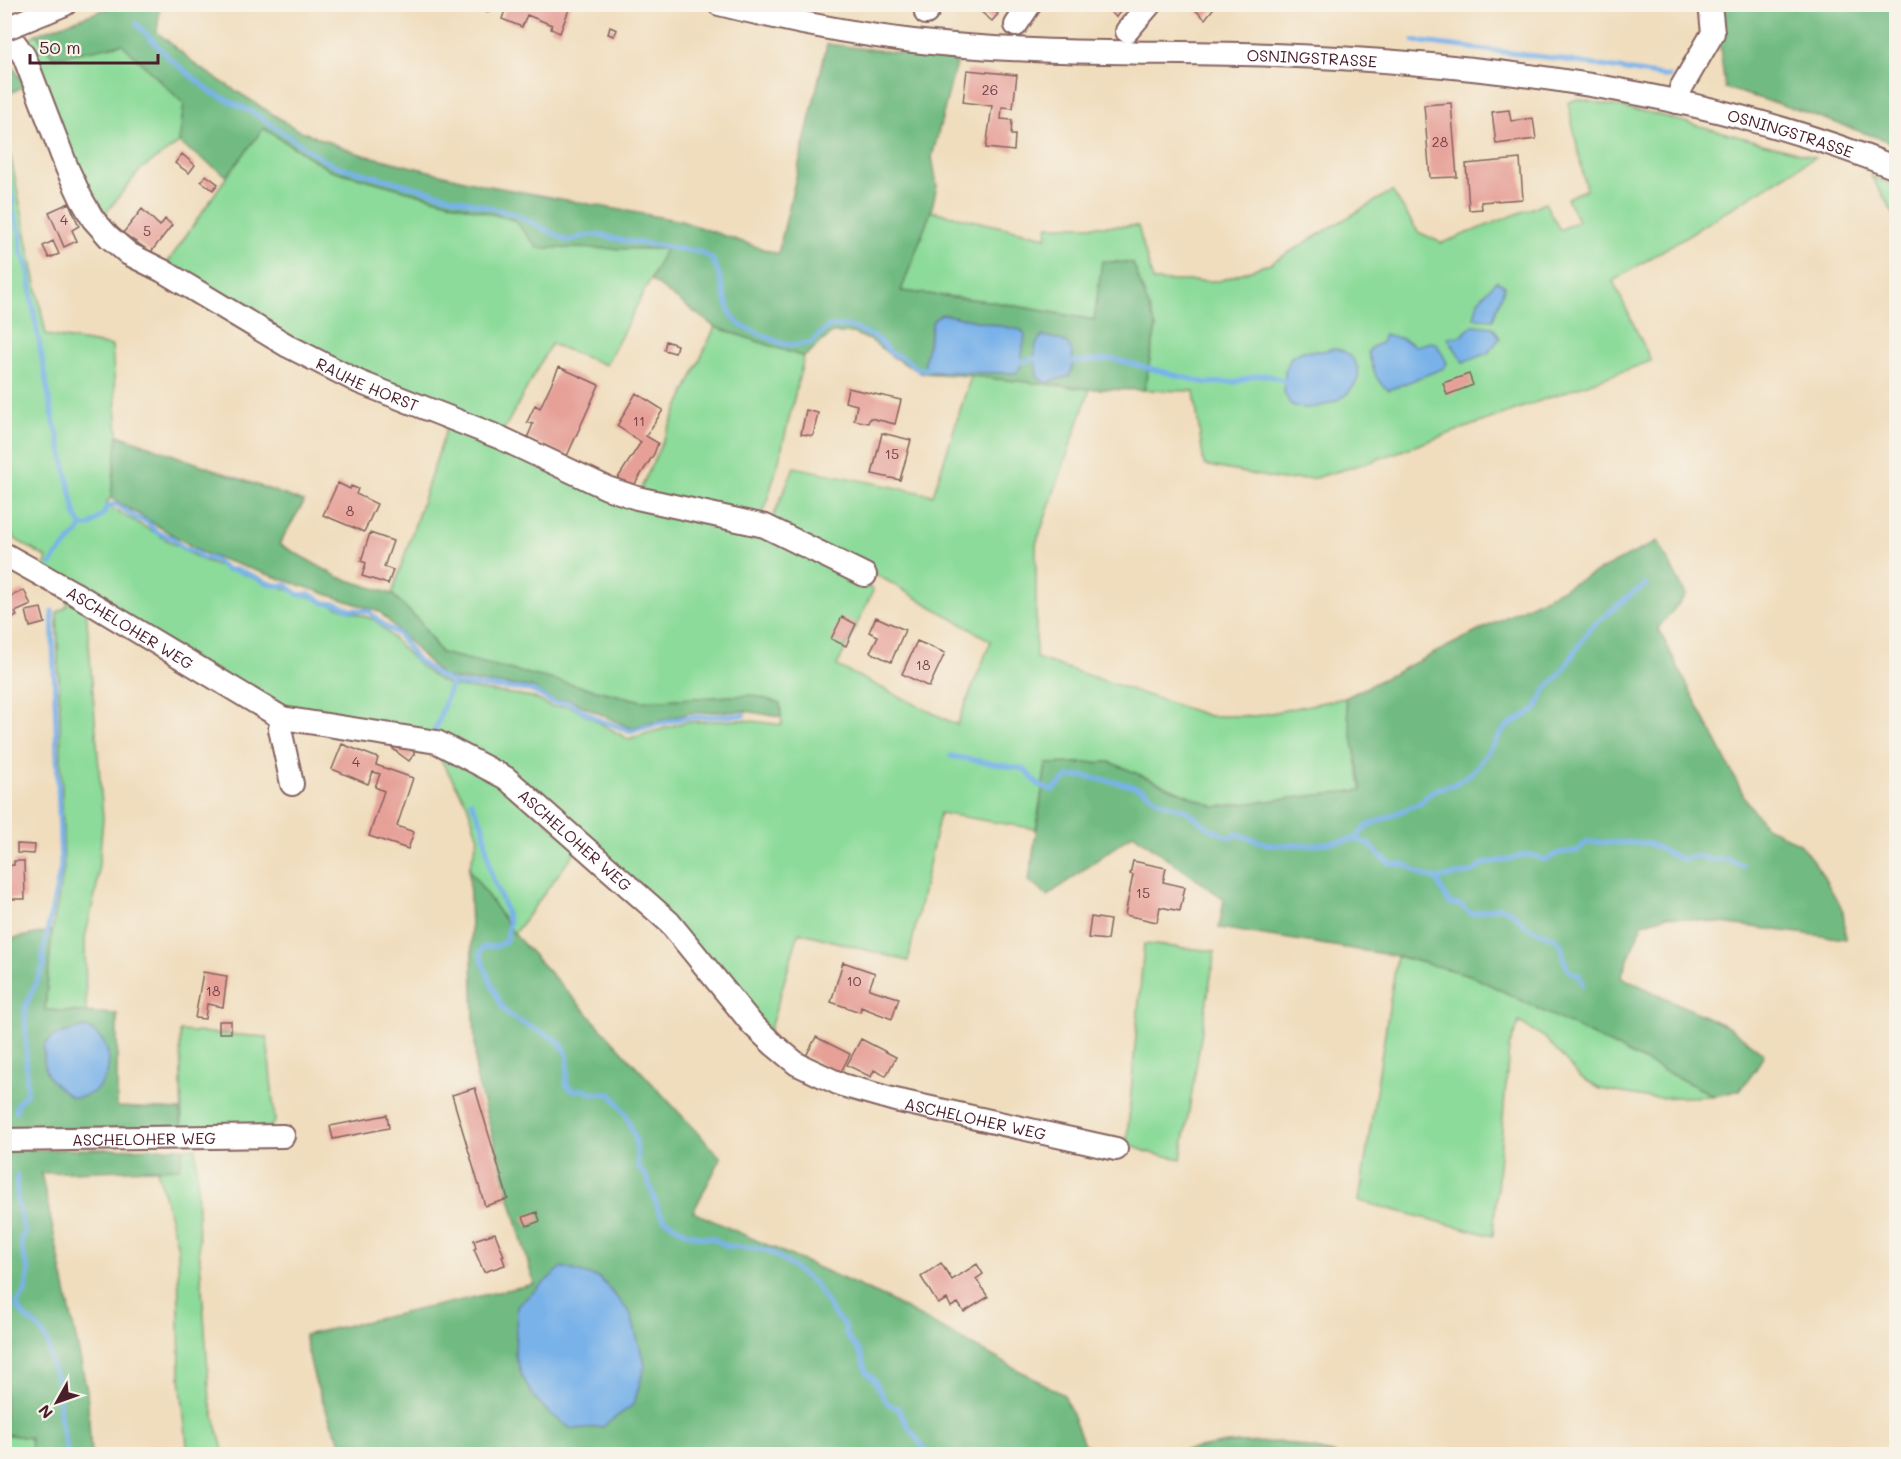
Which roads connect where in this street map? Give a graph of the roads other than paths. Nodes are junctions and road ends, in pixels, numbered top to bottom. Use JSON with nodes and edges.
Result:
{"nodes":[{"id":1,"x":719,"y":4,"type":"edge"},
{"id":2,"x":1030,"y":4,"type":"edge"},
{"id":3,"x":1150,"y":4,"type":"edge"},
{"id":4,"x":1710,"y":4,"type":"edge"},
{"id":5,"x":56,"y":8,"type":"edge"},
{"id":6,"x":1016,"y":25,"type":"dead end"},
{"id":7,"x":4,"y":28,"type":"edge"},
{"id":8,"x":1127,"y":31,"type":"dead end"},
{"id":9,"x":1677,"y":102,"type":"junction"},
{"id":10,"x":1896,"y":168,"type":"edge"},
{"id":11,"x":4,"y":554,"type":"edge"},
{"id":12,"x":865,"y":574,"type":"dead end"},
{"id":13,"x":282,"y":718,"type":"junction"},
{"id":14,"x":292,"y":784,"type":"dead end"},
{"id":15,"x":283,"y":1136,"type":"dead end"},
{"id":16,"x":4,"y":1140,"type":"edge"},
{"id":17,"x":1116,"y":1149,"type":"dead end"}],
"edges":[{"from":1,"to":9,"type":"street","name":"OSNINGSTRASSE"},
{"from":2,"to":6,"type":"street"},
{"from":3,"to":8,"type":"street"},
{"from":4,"to":9,"type":"street"},
{"from":5,"to":7,"type":"street","bridge":true},
{"from":7,"to":12,"type":"street","name":"RAUHE HORST"},
{"from":9,"to":10,"type":"street","name":"OSNINGSTRASSE"},
{"from":11,"to":13,"type":"street","name":"ASCHELOHER WEG"},
{"from":13,"to":14,"type":"street"},
{"from":13,"to":17,"type":"street","name":"ASCHELOHER WEG"},
{"from":15,"to":16,"type":"street","name":"ASCHELOHER WEG"}]}
